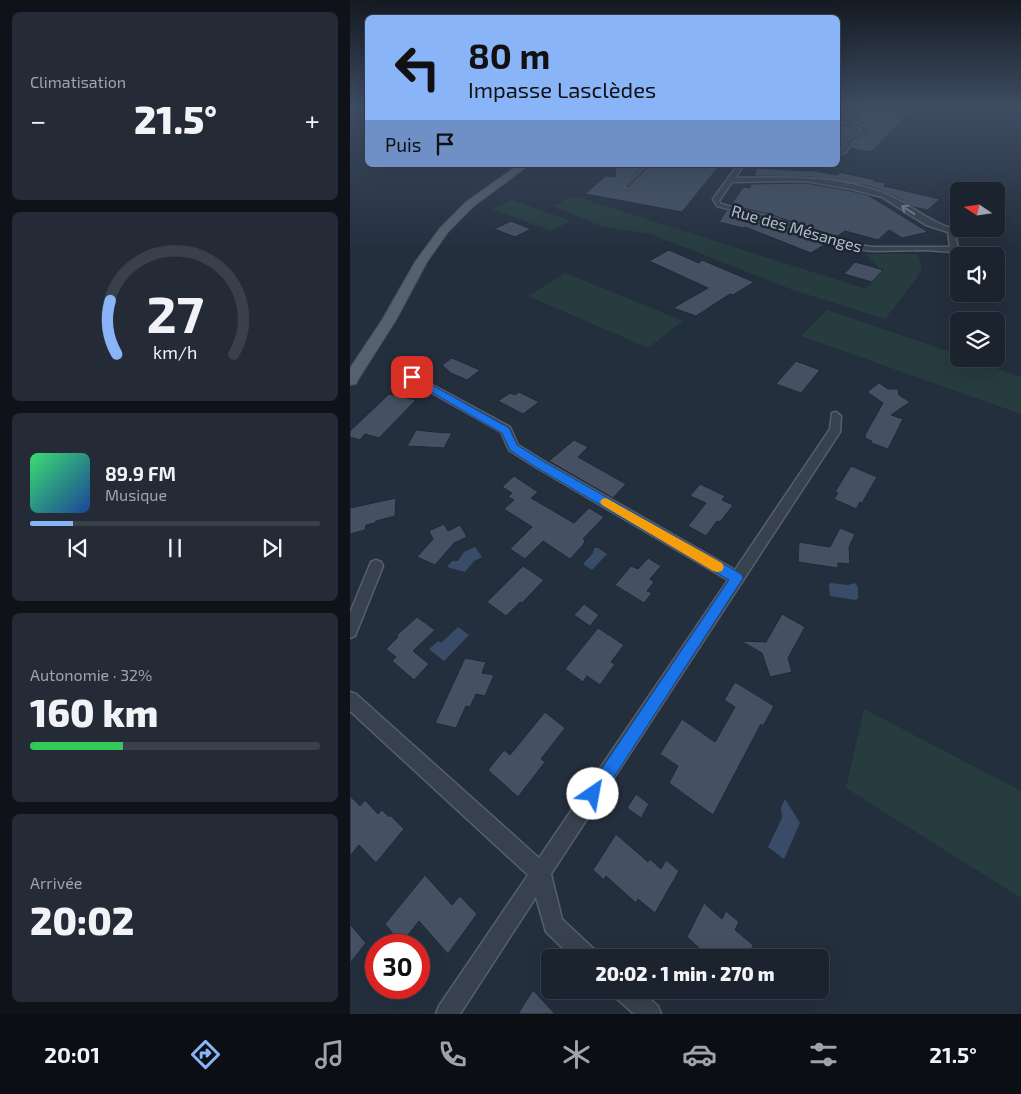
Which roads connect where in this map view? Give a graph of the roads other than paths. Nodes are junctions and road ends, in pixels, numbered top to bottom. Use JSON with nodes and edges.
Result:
{"nodes":[{"id":1,"x":521,"y":167,"type":"edge"},
{"id":2,"x":648,"y":167,"type":"edge"},
{"id":3,"x":740,"y":167,"type":"edge"},
{"id":4,"x":730,"y":180,"type":"junction"},
{"id":5,"x":627,"y":187,"type":"dead end"},
{"id":6,"x":950,"y":231,"type":"edge"},
{"id":7,"x":952,"y":238,"type":"edge"},
{"id":8,"x":401,"y":371,"type":"dead end"},
{"id":9,"x":350,"y":380,"type":"edge"},
{"id":10,"x":836,"y":416,"type":"dead end"},
{"id":11,"x":376,"y":566,"type":"dead end"},
{"id":12,"x":737,"y":578,"type":"junction"},
{"id":13,"x":350,"y":631,"type":"edge"},
{"id":14,"x":350,"y":700,"type":"edge"},
{"id":15,"x":541,"y":873,"type":"junction"},
{"id":16,"x":579,"y":949,"type":"edge"},
{"id":17,"x":634,"y":999,"type":"edge"},
{"id":18,"x":447,"y":1014,"type":"edge"},
{"id":19,"x":650,"y":1014,"type":"edge"}],
"edges":[{"from":1,"to":9,"type":"main road"},
{"from":2,"to":5,"type":"street"},
{"from":3,"to":4,"type":"street","name":"Rue des Mésanges"},
{"from":6,"to":4,"type":"street","one_way":true},
{"from":4,"to":7,"type":"street","name":"Rue des Mésanges"},
{"from":8,"to":12,"type":"street"},
{"from":10,"to":12,"type":"street"},
{"from":11,"to":13,"type":"street"},
{"from":12,"to":15,"type":"street"},
{"from":14,"to":15,"type":"street"},
{"from":15,"to":16,"type":"street"},
{"from":15,"to":18,"type":"street"},
{"from":17,"to":19,"type":"street"}]}
